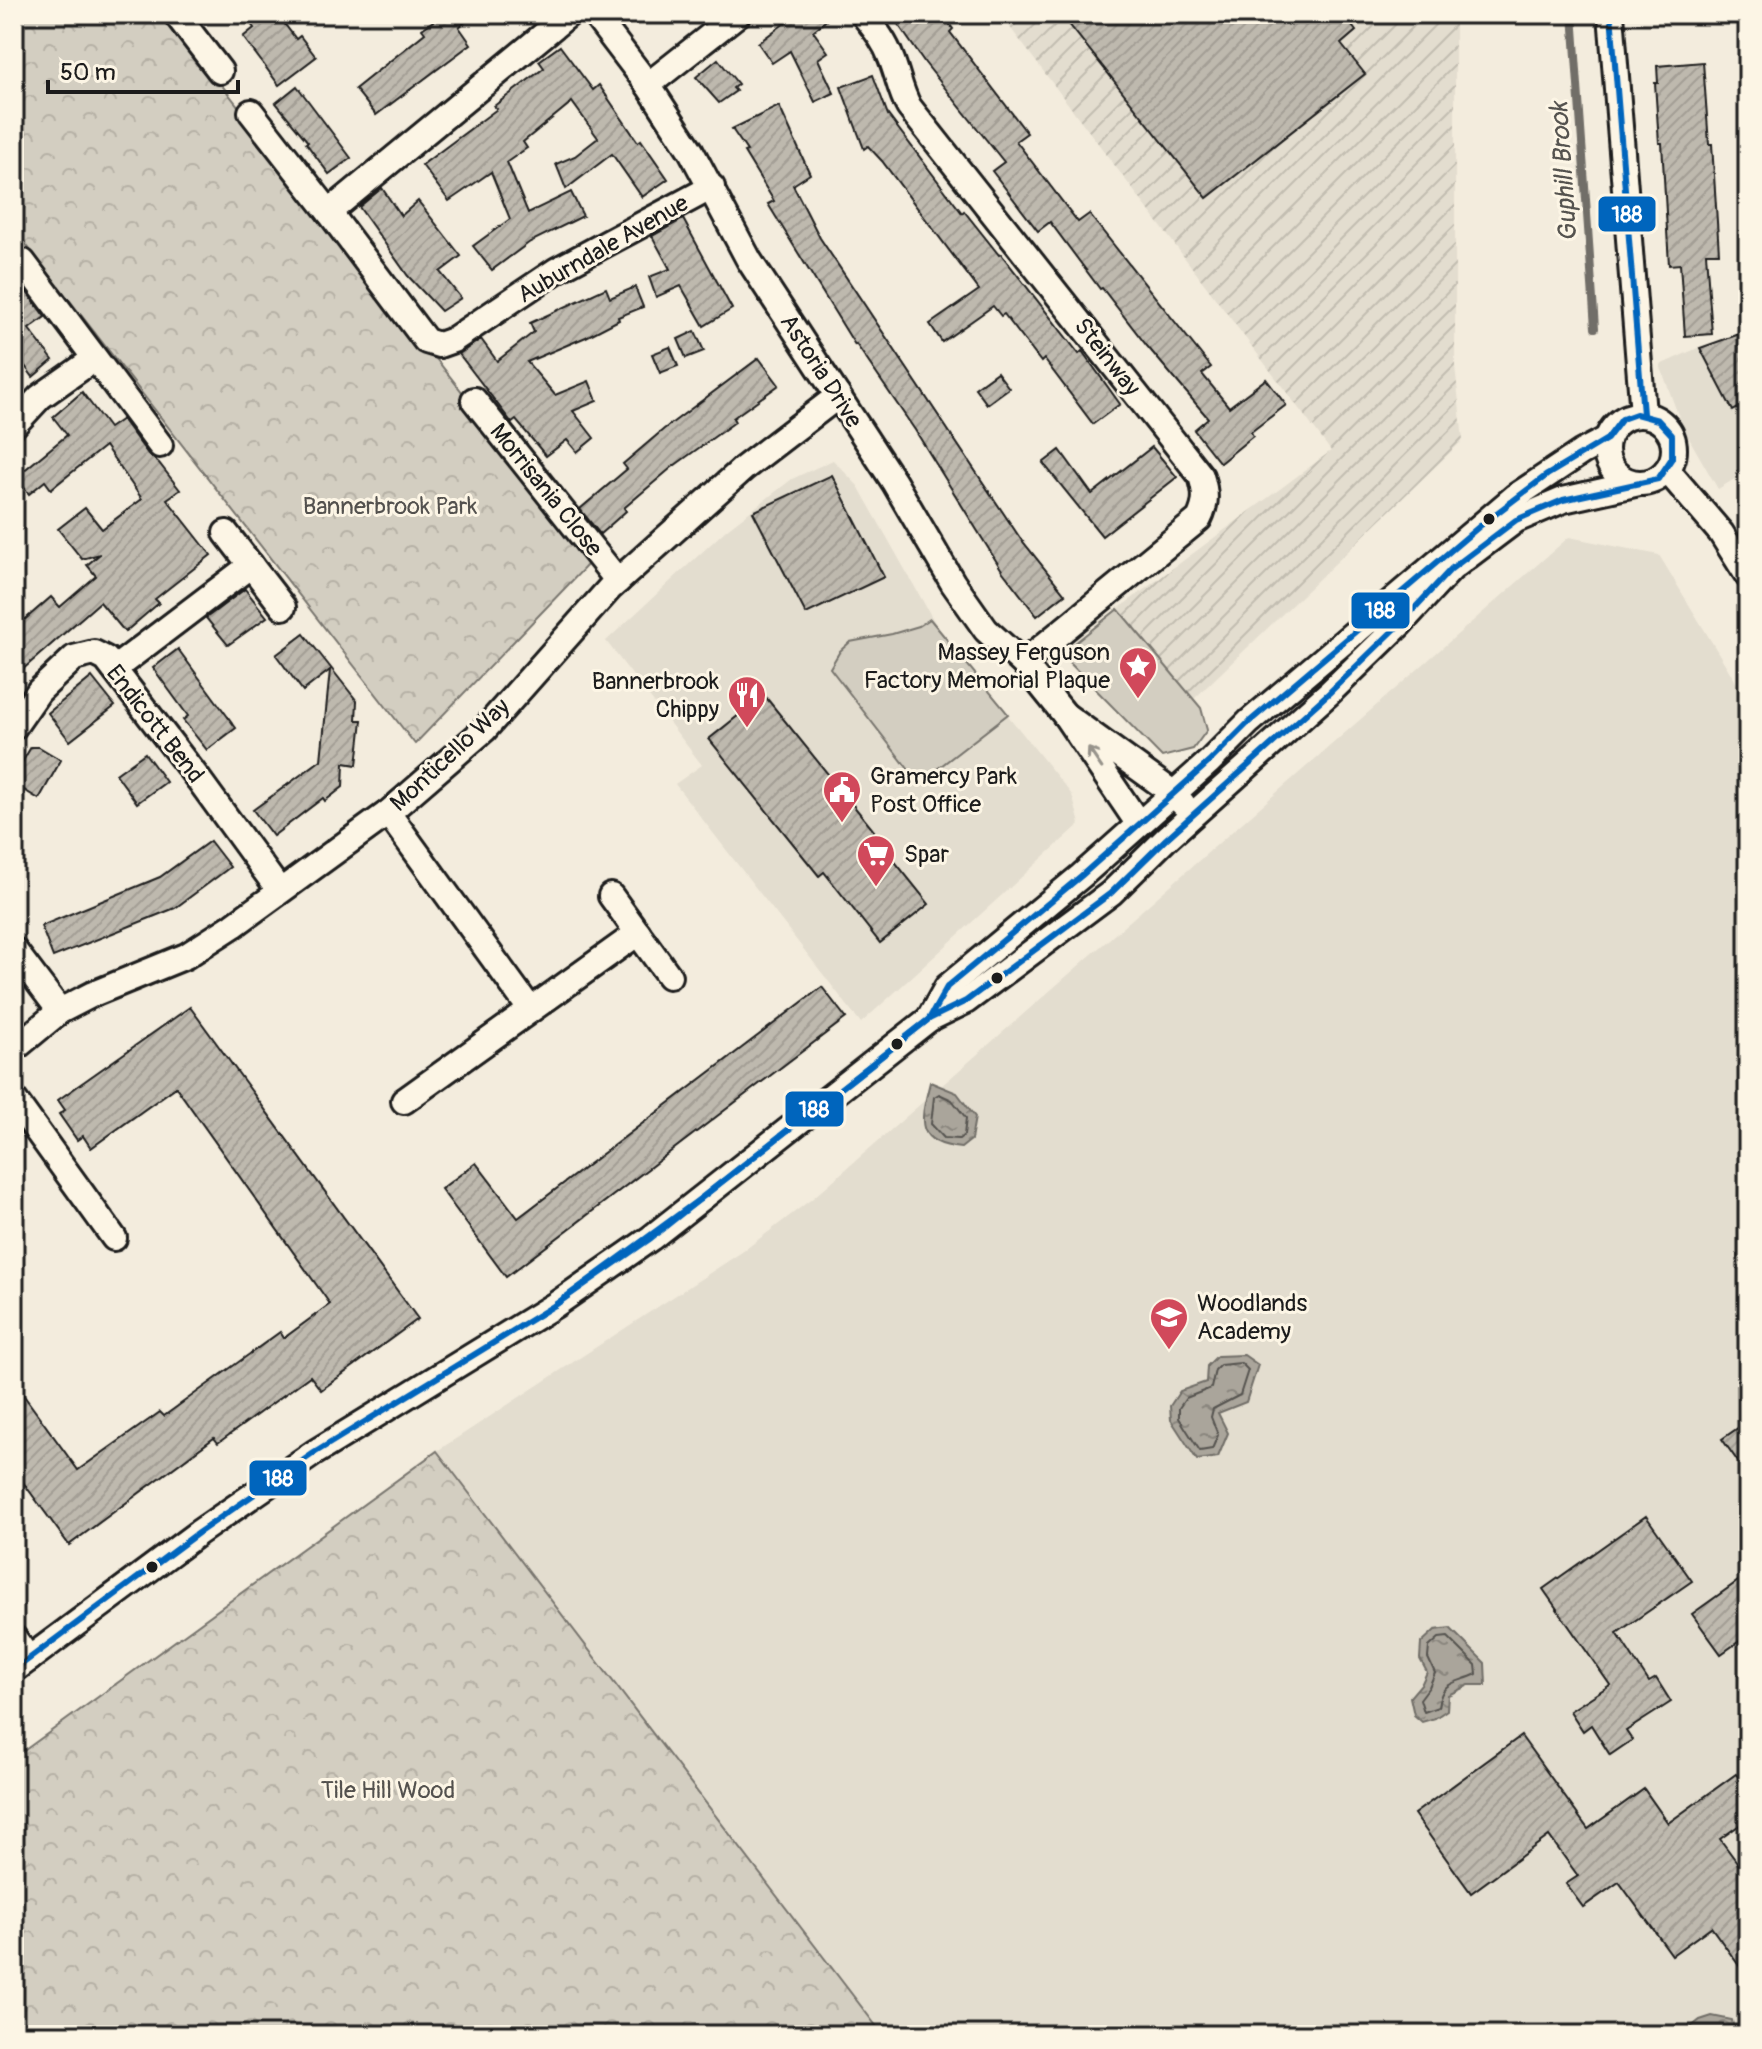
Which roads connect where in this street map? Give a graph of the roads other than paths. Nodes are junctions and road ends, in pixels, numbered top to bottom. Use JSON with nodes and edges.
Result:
{"nodes":[{"id":1,"x":176,"y":14,"type":"edge"},
{"id":2,"x":569,"y":14,"type":"edge"},
{"id":3,"x":594,"y":14,"type":"edge"},
{"id":4,"x":738,"y":14,"type":"edge"},
{"id":5,"x":863,"y":14,"type":"edge"},
{"id":6,"x":1611,"y":14,"type":"edge"},
{"id":7,"x":220,"y":71,"type":"dead end"},
{"id":8,"x":648,"y":85,"type":"junction"},
{"id":9,"x":251,"y":112,"type":"dead end"},
{"id":10,"x":712,"y":187,"type":"junction"},
{"id":11,"x":329,"y":212,"type":"junction"},
{"id":12,"x":23,"y":262,"type":"dead end"},
{"id":13,"x":94,"y":359,"type":"junction"},
{"id":14,"x":838,"y":396,"type":"junction"},
{"id":15,"x":474,"y":400,"type":"dead end"},
{"id":16,"x":1643,"y":414,"type":"junction"},
{"id":17,"x":14,"y":425,"type":"edge"},
{"id":18,"x":1607,"y":439,"type":"junction"},
{"id":19,"x":160,"y":445,"type":"dead end"},
{"id":20,"x":1667,"y":470,"type":"junction"},
{"id":21,"x":1639,"y":483,"type":"junction"},
{"id":22,"x":226,"y":533,"type":"dead end"},
{"id":23,"x":251,"y":565,"type":"junction"},
{"id":24,"x":1748,"y":576,"type":"edge"},
{"id":25,"x":618,"y":581,"type":"junction"},
{"id":26,"x":283,"y":607,"type":"dead end"},
{"id":27,"x":1023,"y":663,"type":"junction"},
{"id":28,"x":114,"y":669,"type":"junction"},
{"id":29,"x":1065,"y":715,"type":"junction"},
{"id":30,"x":14,"y":727,"type":"edge"},
{"id":31,"x":1183,"y":804,"type":"junction"},
{"id":32,"x":388,"y":813,"type":"junction"},
{"id":33,"x":1138,"y":823,"type":"junction"},
{"id":34,"x":279,"y":890,"type":"junction"},
{"id":35,"x":611,"y":896,"type":"dead end"},
{"id":36,"x":638,"y":933,"type":"junction"},
{"id":37,"x":14,"y":950,"type":"edge"},
{"id":38,"x":669,"y":976,"type":"dead end"},
{"id":39,"x":530,"y":1009,"type":"junction"},
{"id":40,"x":60,"y":1011,"type":"junction"},
{"id":41,"x":929,"y":1019,"type":"junction"},
{"id":42,"x":14,"y":1049,"type":"edge"},
{"id":43,"x":14,"y":1099,"type":"edge"},
{"id":44,"x":404,"y":1101,"type":"dead end"},
{"id":45,"x":114,"y":1238,"type":"dead end"},
{"id":46,"x":14,"y":1638,"type":"edge"},
{"id":47,"x":22,"y":1664,"type":"edge"}],
"edges":[{"from":1,"to":7,"type":"street"},
{"from":2,"to":11,"type":"street"},
{"from":3,"to":8,"type":"street","name":"Astoria Drive"},
{"from":4,"to":8,"type":"street"},
{"from":5,"to":27,"type":"street","name":"Steinway"},
{"from":6,"to":16,"type":"street"},
{"from":8,"to":10,"type":"street","name":"Astoria Drive"},
{"from":9,"to":11,"type":"street","name":"Auburndale Avenue"},
{"from":10,"to":11,"type":"street","name":"Auburndale Avenue"},
{"from":10,"to":14,"type":"street","name":"Astoria Drive"},
{"from":12,"to":13,"type":"street"},
{"from":13,"to":17,"type":"street"},
{"from":13,"to":19,"type":"street"},
{"from":14,"to":25,"type":"street","name":"Monticello Way"},
{"from":14,"to":27,"type":"street","name":"Astoria Drive"},
{"from":15,"to":25,"type":"street","name":"Morrisania Close"},
{"from":16,"to":18,"type":"street"},
{"from":16,"to":20,"type":"street"},
{"from":18,"to":21,"type":"street"},
{"from":18,"to":31,"type":"street"},
{"from":20,"to":21,"type":"street"},
{"from":20,"to":24,"type":"street"},
{"from":21,"to":31,"type":"street"},
{"from":22,"to":23,"type":"street"},
{"from":23,"to":26,"type":"street"},
{"from":23,"to":28,"type":"street"},
{"from":25,"to":32,"type":"street","name":"Monticello Way"},
{"from":27,"to":29,"type":"street","name":"Astoria Drive"},
{"from":28,"to":30,"type":"street","name":"Endicott Bend"},
{"from":28,"to":34,"type":"street","name":"Endicott Bend"},
{"from":29,"to":31,"type":"street","name":"Astoria Drive"},
{"from":33,"to":29,"type":"street","name":"Astoria Drive","one_way":true},
{"from":31,"to":33,"type":"street"},
{"from":31,"to":41,"type":"street"},
{"from":32,"to":34,"type":"street","name":"Monticello Way"},
{"from":32,"to":39,"type":"street"},
{"from":33,"to":41,"type":"street"},
{"from":34,"to":40,"type":"street","name":"Monticello Way"},
{"from":35,"to":36,"type":"street"},
{"from":36,"to":38,"type":"street"},
{"from":36,"to":39,"type":"street"},
{"from":37,"to":40,"type":"street"},
{"from":39,"to":44,"type":"street"},
{"from":40,"to":42,"type":"street","name":"Monticello Way"},
{"from":41,"to":47,"type":"street"},
{"from":43,"to":45,"type":"street"},
{"from":46,"to":47,"type":"street"}]}
